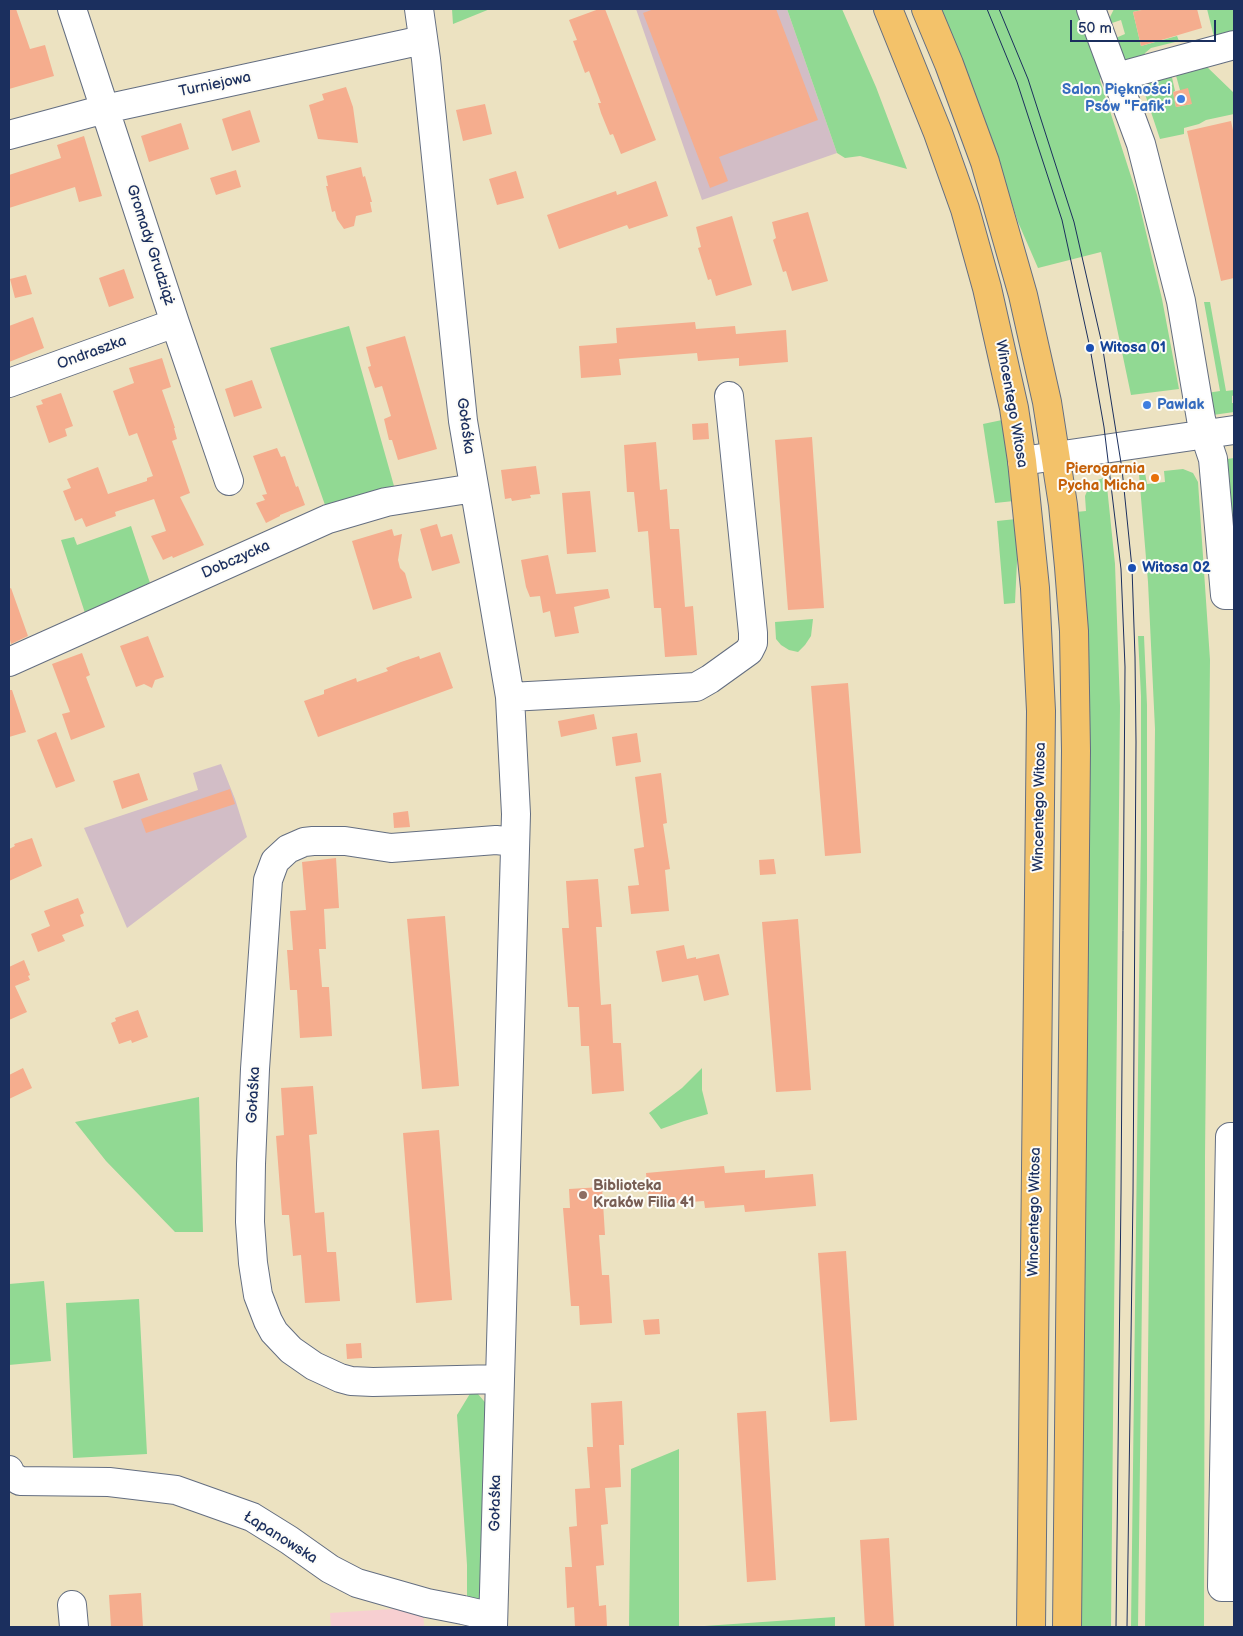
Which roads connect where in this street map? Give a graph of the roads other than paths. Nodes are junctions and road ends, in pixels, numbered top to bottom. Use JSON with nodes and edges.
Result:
{"nodes":[{"id":1,"x":72,"y":9,"type":"edge"},
{"id":2,"x":419,"y":9,"type":"edge"},
{"id":3,"x":888,"y":9,"type":"edge"},
{"id":4,"x":926,"y":9,"type":"edge"},
{"id":5,"x":1092,"y":9,"type":"edge"},
{"id":6,"x":423,"y":40,"type":"junction"},
{"id":7,"x":1234,"y":46,"type":"edge"},
{"id":8,"x":1116,"y":77,"type":"junction"},
{"id":9,"x":106,"y":109,"type":"junction"},
{"id":10,"x":9,"y":135,"type":"edge"},
{"id":11,"x":175,"y":323,"type":"junction"},
{"id":12,"x":9,"y":383,"type":"edge"},
{"id":13,"x":729,"y":396,"type":"dead end"},
{"id":14,"x":1234,"y":430,"type":"edge"},
{"id":15,"x":1205,"y":435,"type":"junction"},
{"id":16,"x":1056,"y":456,"type":"junction"},
{"id":17,"x":1022,"y":461,"type":"junction"},
{"id":18,"x":229,"y":480,"type":"dead end"},
{"id":19,"x":474,"y":488,"type":"junction"},
{"id":20,"x":1234,"y":595,"type":"edge"},
{"id":21,"x":9,"y":662,"type":"edge"},
{"id":22,"x":510,"y":696,"type":"junction"},
{"id":23,"x":515,"y":842,"type":"junction"},
{"id":24,"x":1234,"y":1137,"type":"edge"},
{"id":25,"x":499,"y":1379,"type":"junction"},
{"id":26,"x":9,"y":1470,"type":"edge"},
{"id":27,"x":1234,"y":1587,"type":"edge"},
{"id":28,"x":493,"y":1622,"type":"edge"},
{"id":29,"x":1031,"y":1627,"type":"edge"},
{"id":30,"x":1067,"y":1627,"type":"edge"}],
"edges":[{"from":1,"to":9,"type":"street","name":"Gromady Grudziąż"},
{"from":2,"to":6,"type":"street","name":"Gołaśka"},
{"from":3,"to":17,"type":"main road","name":"Wincentego Witosa"},
{"from":4,"to":16,"type":"main road"},
{"from":5,"to":8,"type":"street"},
{"from":6,"to":9,"type":"street","name":"Turniejowa"},
{"from":6,"to":19,"type":"street","name":"Gołaśka"},
{"from":7,"to":8,"type":"street"},
{"from":8,"to":15,"type":"street"},
{"from":9,"to":10,"type":"street","name":"Turniejowa"},
{"from":9,"to":11,"type":"street","name":"Gromady Grudziąż"},
{"from":11,"to":12,"type":"street","name":"Ondraszka"},
{"from":11,"to":18,"type":"street","name":"Gromady Grudziąż"},
{"from":13,"to":22,"type":"street"},
{"from":14,"to":15,"type":"street"},
{"from":15,"to":16,"type":"street"},
{"from":15,"to":20,"type":"street"},
{"from":16,"to":17,"type":"street"},
{"from":16,"to":30,"type":"main road"},
{"from":17,"to":29,"type":"main road","name":"Wincentego Witosa"},
{"from":19,"to":21,"type":"street","name":"Dobczycka"},
{"from":19,"to":22,"type":"street","name":"Gołaśka"},
{"from":22,"to":23,"type":"street","name":"Gołaśka"},
{"from":23,"to":25,"type":"street","name":"Gołaśka"},
{"from":23,"to":25,"type":"street","name":"Gołaśka"},
{"from":24,"to":27,"type":"street"},
{"from":25,"to":28,"type":"street","name":"Gołaśka"},
{"from":26,"to":28,"type":"street","name":"Łapanowska"}]}
